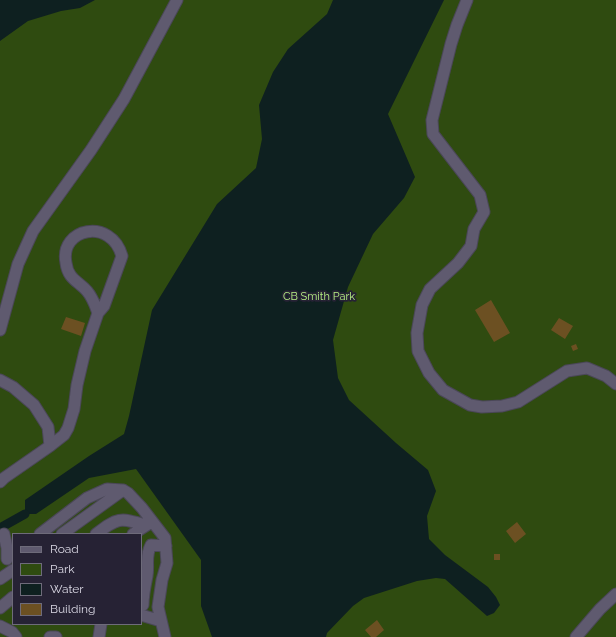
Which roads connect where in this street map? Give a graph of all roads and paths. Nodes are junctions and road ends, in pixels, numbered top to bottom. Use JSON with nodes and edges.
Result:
{"nodes":[{"id":1,"x":176,"y":0,"type":"edge"},
{"id":2,"x":468,"y":0,"type":"edge"},
{"id":3,"x":98,"y":313,"type":"junction"},
{"id":4,"x":0,"y":330,"type":"edge"},
{"id":5,"x":0,"y":380,"type":"edge"},
{"id":6,"x":616,"y":384,"type":"edge"},
{"id":7,"x":50,"y":446,"type":"junction"},
{"id":8,"x":0,"y":482,"type":"edge"},
{"id":9,"x":123,"y":490,"type":"junction"},
{"id":10,"x":149,"y":523,"type":"junction"},
{"id":11,"x":5,"y":533,"type":"edge"},
{"id":12,"x":41,"y":533,"type":"edge"},
{"id":13,"x":63,"y":533,"type":"edge"},
{"id":14,"x":97,"y":533,"type":"edge"},
{"id":15,"x":134,"y":533,"type":"edge"},
{"id":16,"x":166,"y":546,"type":"junction"},
{"id":17,"x":7,"y":559,"type":"edge"},
{"id":18,"x":12,"y":571,"type":"edge"},
{"id":19,"x":144,"y":575,"type":"edge"},
{"id":20,"x":0,"y":579,"type":"edge"},
{"id":21,"x":162,"y":580,"type":"junction"},
{"id":22,"x":616,"y":594,"type":"edge"},
{"id":23,"x":12,"y":598,"type":"edge"},
{"id":24,"x":158,"y":607,"type":"junction"},
{"id":25,"x":0,"y":608,"type":"edge"},
{"id":26,"x":142,"y":608,"type":"edge"},
{"id":27,"x":161,"y":621,"type":"junction"},
{"id":28,"x":101,"y":625,"type":"edge"},
{"id":29,"x":0,"y":626,"type":"edge"},
{"id":30,"x":15,"y":631,"type":"edge"},
{"id":31,"x":163,"y":636,"type":"edge"},
{"id":32,"x":50,"y":637,"type":"edge"},
{"id":33,"x":56,"y":637,"type":"edge"},
{"id":34,"x":99,"y":637,"type":"edge"},
{"id":35,"x":576,"y":637,"type":"edge"}],
"edges":[{"from":1,"to":4,"type":"street"},
{"from":2,"to":6,"type":"street"},
{"from":3,"to":3,"type":"street"},
{"from":3,"to":7,"type":"street"},
{"from":5,"to":7,"type":"street"},
{"from":7,"to":8,"type":"street"},
{"from":9,"to":10,"type":"street"},
{"from":9,"to":12,"type":"street"},
{"from":9,"to":13,"type":"street"},
{"from":10,"to":14,"type":"street"},
{"from":10,"to":15,"type":"street"},
{"from":10,"to":16,"type":"street"},
{"from":11,"to":17,"type":"street"},
{"from":16,"to":19,"type":"street"},
{"from":16,"to":21,"type":"street"},
{"from":18,"to":20,"type":"street"},
{"from":19,"to":21,"type":"street"},
{"from":19,"to":26,"type":"street"},
{"from":21,"to":24,"type":"street"},
{"from":22,"to":35,"type":"street"},
{"from":23,"to":25,"type":"street"},
{"from":24,"to":26,"type":"street"},
{"from":24,"to":27,"type":"street"},
{"from":26,"to":27,"type":"street"},
{"from":27,"to":31,"type":"street"},
{"from":28,"to":34,"type":"street"},
{"from":29,"to":30,"type":"street"},
{"from":32,"to":33,"type":"street"}]}
